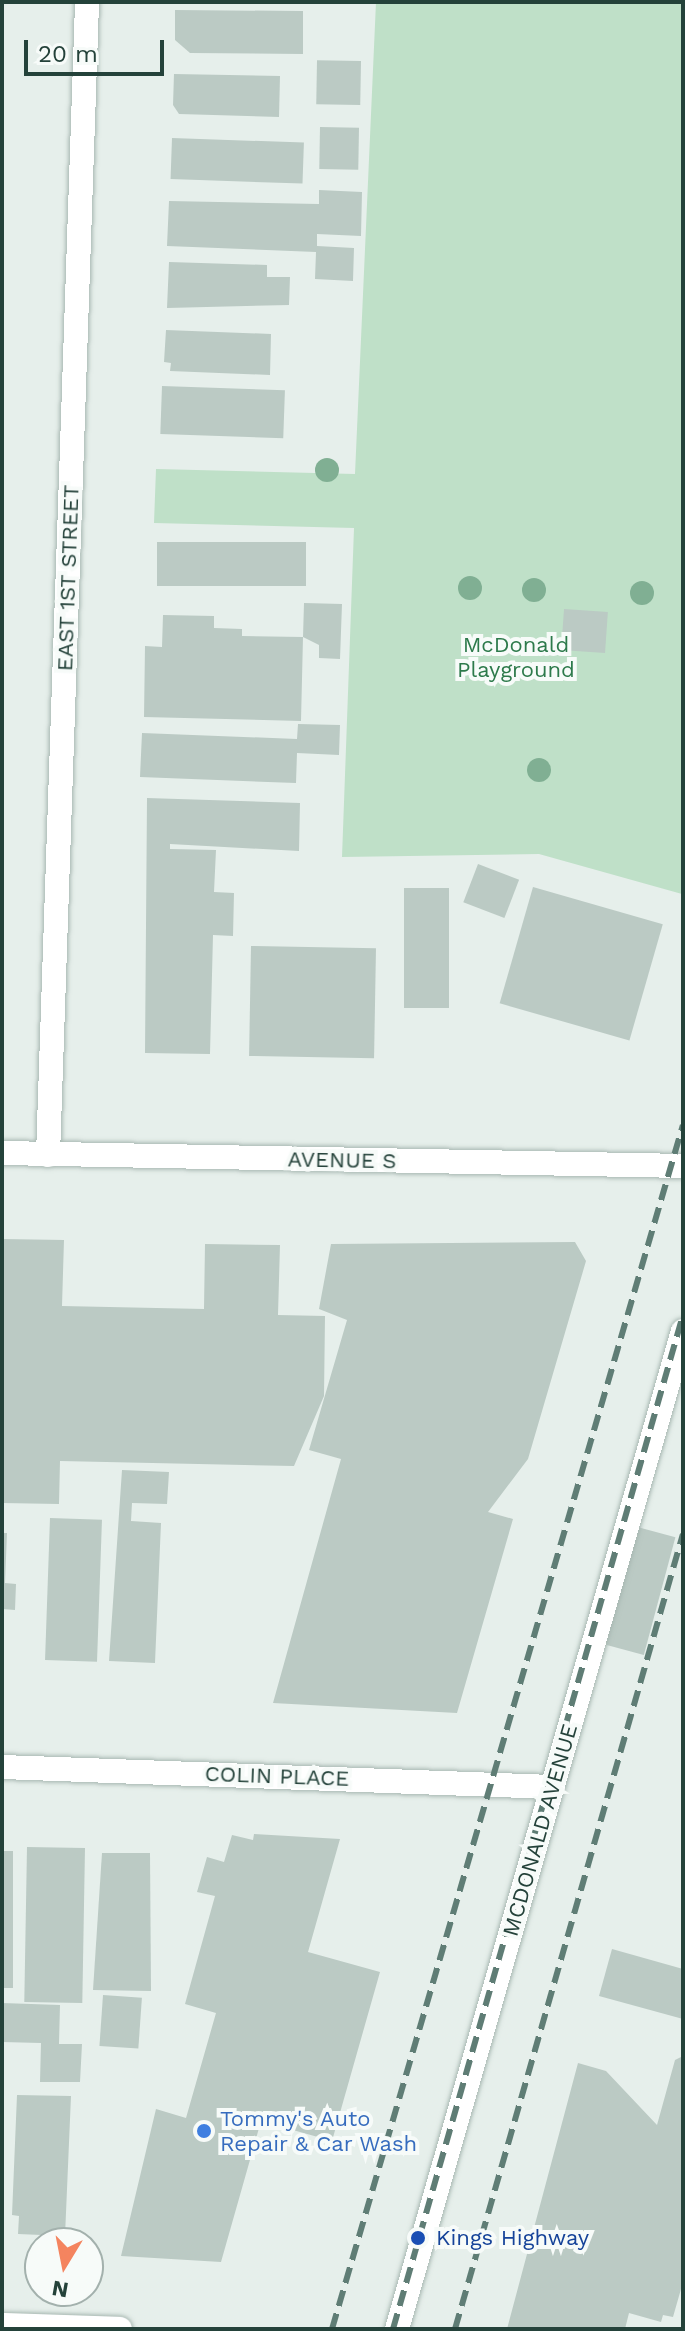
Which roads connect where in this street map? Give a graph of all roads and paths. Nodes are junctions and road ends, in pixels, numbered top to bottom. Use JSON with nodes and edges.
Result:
{"nodes":[{"id":1,"x":87,"y":2,"type":"edge"},
{"id":2,"x":2,"y":1153,"type":"edge"},
{"id":3,"x":48,"y":1155,"type":"junction"},
{"id":4,"x":683,"y":1166,"type":"edge"},
{"id":5,"x":683,"y":1331,"type":"edge"},
{"id":6,"x":2,"y":1767,"type":"edge"},
{"id":7,"x":553,"y":1787,"type":"junction"},
{"id":8,"x":2,"y":2325,"type":"edge"},
{"id":9,"x":120,"y":2329,"type":"edge"},
{"id":10,"x":397,"y":2329,"type":"edge"}],
"edges":[{"from":1,"to":3,"type":"street","name":"EAST 1ST STREET"},
{"from":2,"to":3,"type":"street","name":"AVENUE S"},
{"from":3,"to":4,"type":"street","name":"AVENUE S"},
{"from":5,"to":7,"type":"street","name":"MCDONALD AVENUE"},
{"from":6,"to":7,"type":"street","name":"COLIN PLACE"},
{"from":7,"to":10,"type":"street","name":"MCDONALD AVENUE"},
{"from":8,"to":9,"type":"street"}]}
